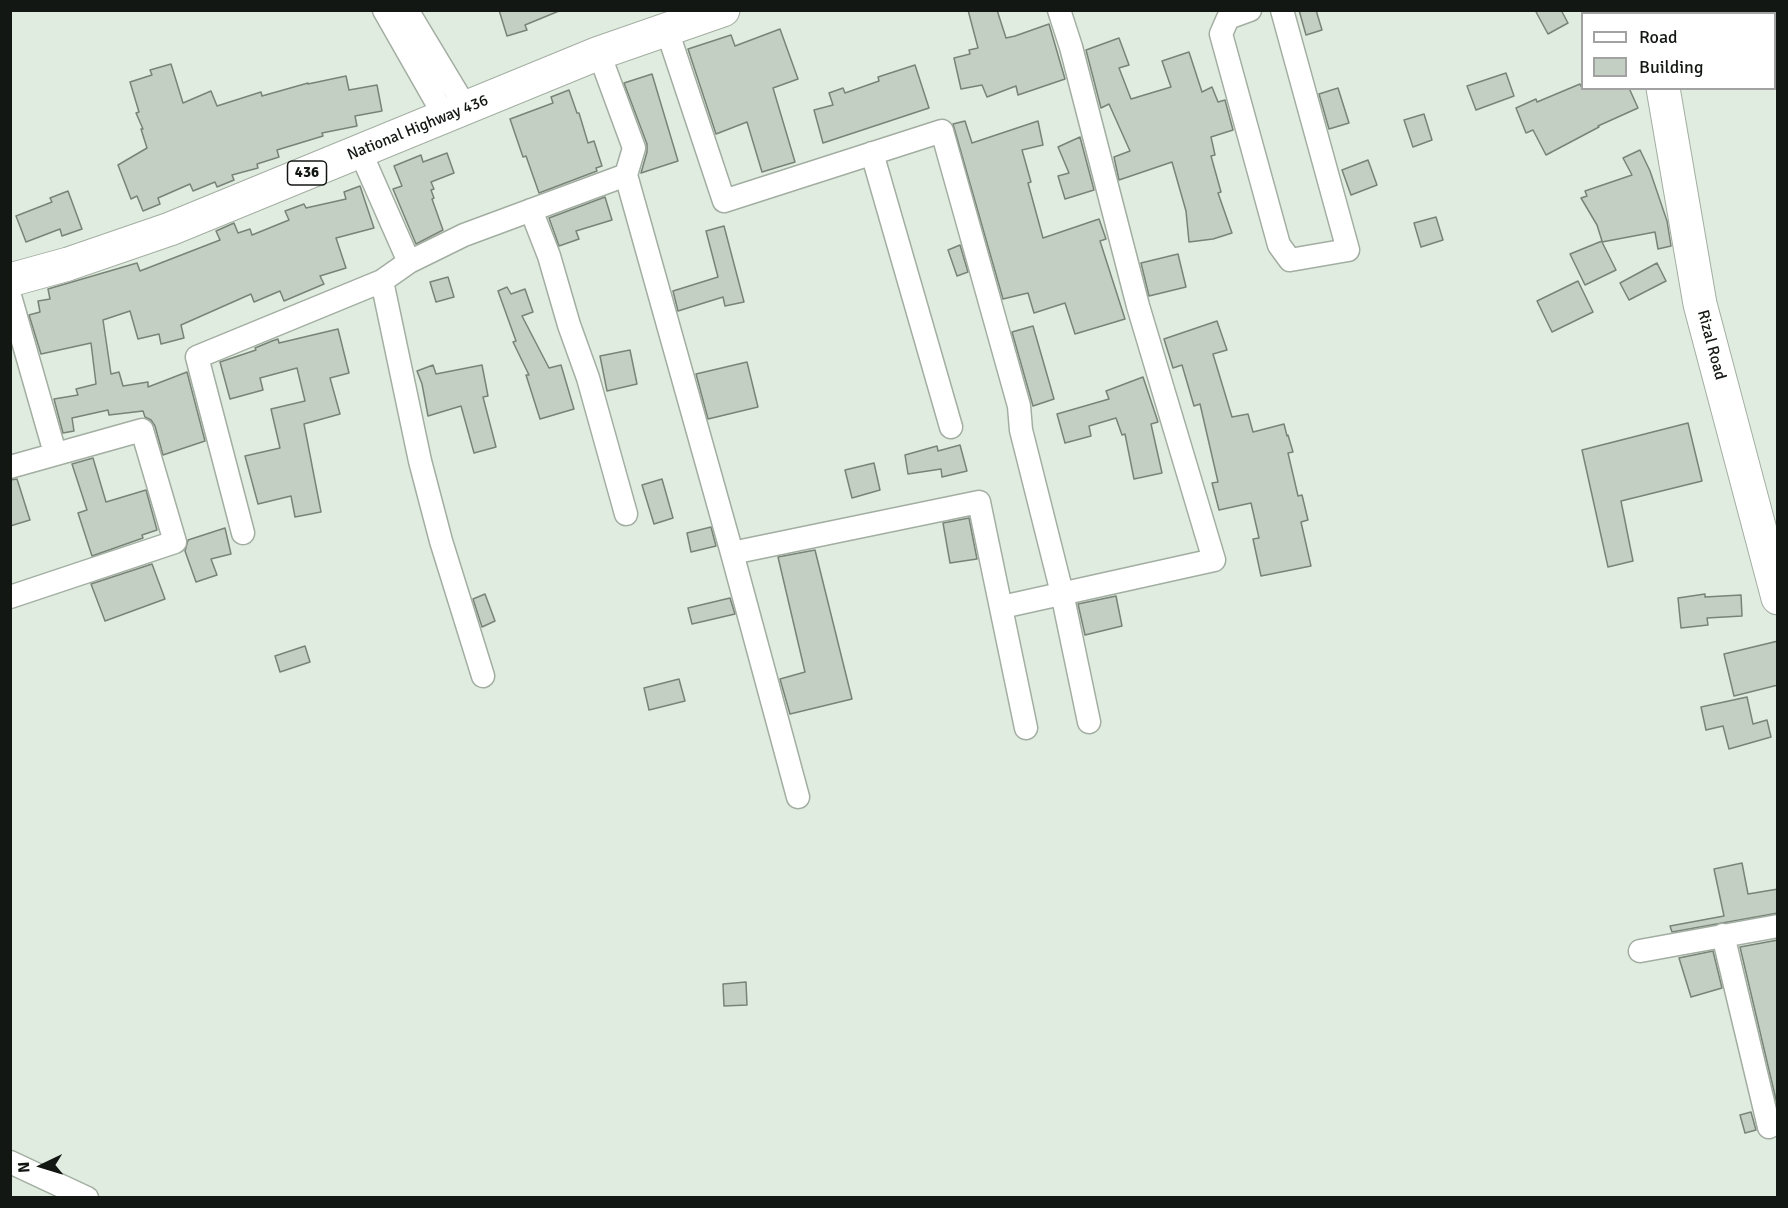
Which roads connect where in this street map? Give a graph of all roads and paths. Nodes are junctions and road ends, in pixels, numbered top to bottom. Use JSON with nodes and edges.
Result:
{"nodes":[{"id":1,"x":384,"y":10,"type":"edge"},
{"id":2,"x":407,"y":10,"type":"edge"},
{"id":3,"x":1059,"y":10,"type":"edge"},
{"id":4,"x":1250,"y":10,"type":"edge"},
{"id":5,"x":1282,"y":10,"type":"edge"},
{"id":6,"x":719,"y":11,"type":"edge"},
{"id":7,"x":667,"y":30,"type":"junction"},
{"id":8,"x":598,"y":53,"type":"junction"},
{"id":9,"x":422,"y":55,"type":"junction"},
{"id":10,"x":1663,"y":90,"type":"edge"},
{"id":11,"x":455,"y":112,"type":"junction"},
{"id":12,"x":360,"y":151,"type":"junction"},
{"id":13,"x":872,"y":153,"type":"junction"},
{"id":14,"x":626,"y":175,"type":"junction"},
{"id":15,"x":531,"y":210,"type":"junction"},
{"id":16,"x":409,"y":262,"type":"junction"},
{"id":17,"x":10,"y":280,"type":"edge"},
{"id":18,"x":382,"y":281,"type":"junction"},
{"id":19,"x":10,"y":296,"type":"edge"},
{"id":20,"x":951,"y":427,"type":"dead end"},
{"id":21,"x":55,"y":453,"type":"junction"},
{"id":22,"x":10,"y":466,"type":"edge"},
{"id":23,"x":627,"y":514,"type":"dead end"},
{"id":24,"x":243,"y":533,"type":"dead end"},
{"id":25,"x":732,"y":553,"type":"junction"},
{"id":26,"x":1062,"y":593,"type":"junction"},
{"id":27,"x":10,"y":597,"type":"edge"},
{"id":28,"x":1778,"y":598,"type":"edge"},
{"id":29,"x":1002,"y":607,"type":"junction"},
{"id":30,"x":483,"y":676,"type":"dead end"},
{"id":31,"x":1089,"y":722,"type":"dead end"},
{"id":32,"x":1026,"y":728,"type":"dead end"},
{"id":33,"x":798,"y":796,"type":"dead end"},
{"id":34,"x":1778,"y":926,"type":"edge"},
{"id":35,"x":1723,"y":935,"type":"junction"},
{"id":36,"x":1640,"y":951,"type":"dead end"},
{"id":37,"x":1769,"y":1127,"type":"dead end"},
{"id":38,"x":10,"y":1162,"type":"edge"},
{"id":39,"x":87,"y":1197,"type":"edge"}],
"edges":[{"from":1,"to":9,"type":"street"},
{"from":2,"to":9,"type":"street"},
{"from":3,"to":26,"type":"street"},
{"from":4,"to":5,"type":"street"},
{"from":6,"to":7,"type":"main road","name":"National Highway 436","number":"436"},
{"from":7,"to":8,"type":"main road","name":"National Highway 436","number":"436"},
{"from":7,"to":13,"type":"street"},
{"from":8,"to":11,"type":"main road","name":"National Highway 436","number":"436"},
{"from":8,"to":14,"type":"street"},
{"from":9,"to":11,"type":"street"},
{"from":10,"to":28,"type":"main road","name":"Rizal Road"},
{"from":11,"to":12,"type":"main road","name":"National Highway 436","number":"436"},
{"from":12,"to":16,"type":"street"},
{"from":12,"to":17,"type":"main road","name":"National Highway 436","number":"436"},
{"from":13,"to":20,"type":"street"},
{"from":13,"to":26,"type":"street"},
{"from":14,"to":15,"type":"street"},
{"from":14,"to":25,"type":"street"},
{"from":15,"to":16,"type":"street"},
{"from":15,"to":23,"type":"street"},
{"from":16,"to":18,"type":"street"},
{"from":18,"to":24,"type":"street"},
{"from":18,"to":30,"type":"street"},
{"from":19,"to":21,"type":"street"},
{"from":21,"to":22,"type":"street"},
{"from":21,"to":27,"type":"street"},
{"from":25,"to":29,"type":"street"},
{"from":25,"to":33,"type":"street"},
{"from":26,"to":29,"type":"street"},
{"from":26,"to":31,"type":"street"},
{"from":29,"to":32,"type":"street"},
{"from":34,"to":35,"type":"street"},
{"from":35,"to":36,"type":"street"},
{"from":35,"to":37,"type":"street"},
{"from":38,"to":39,"type":"street"}]}
